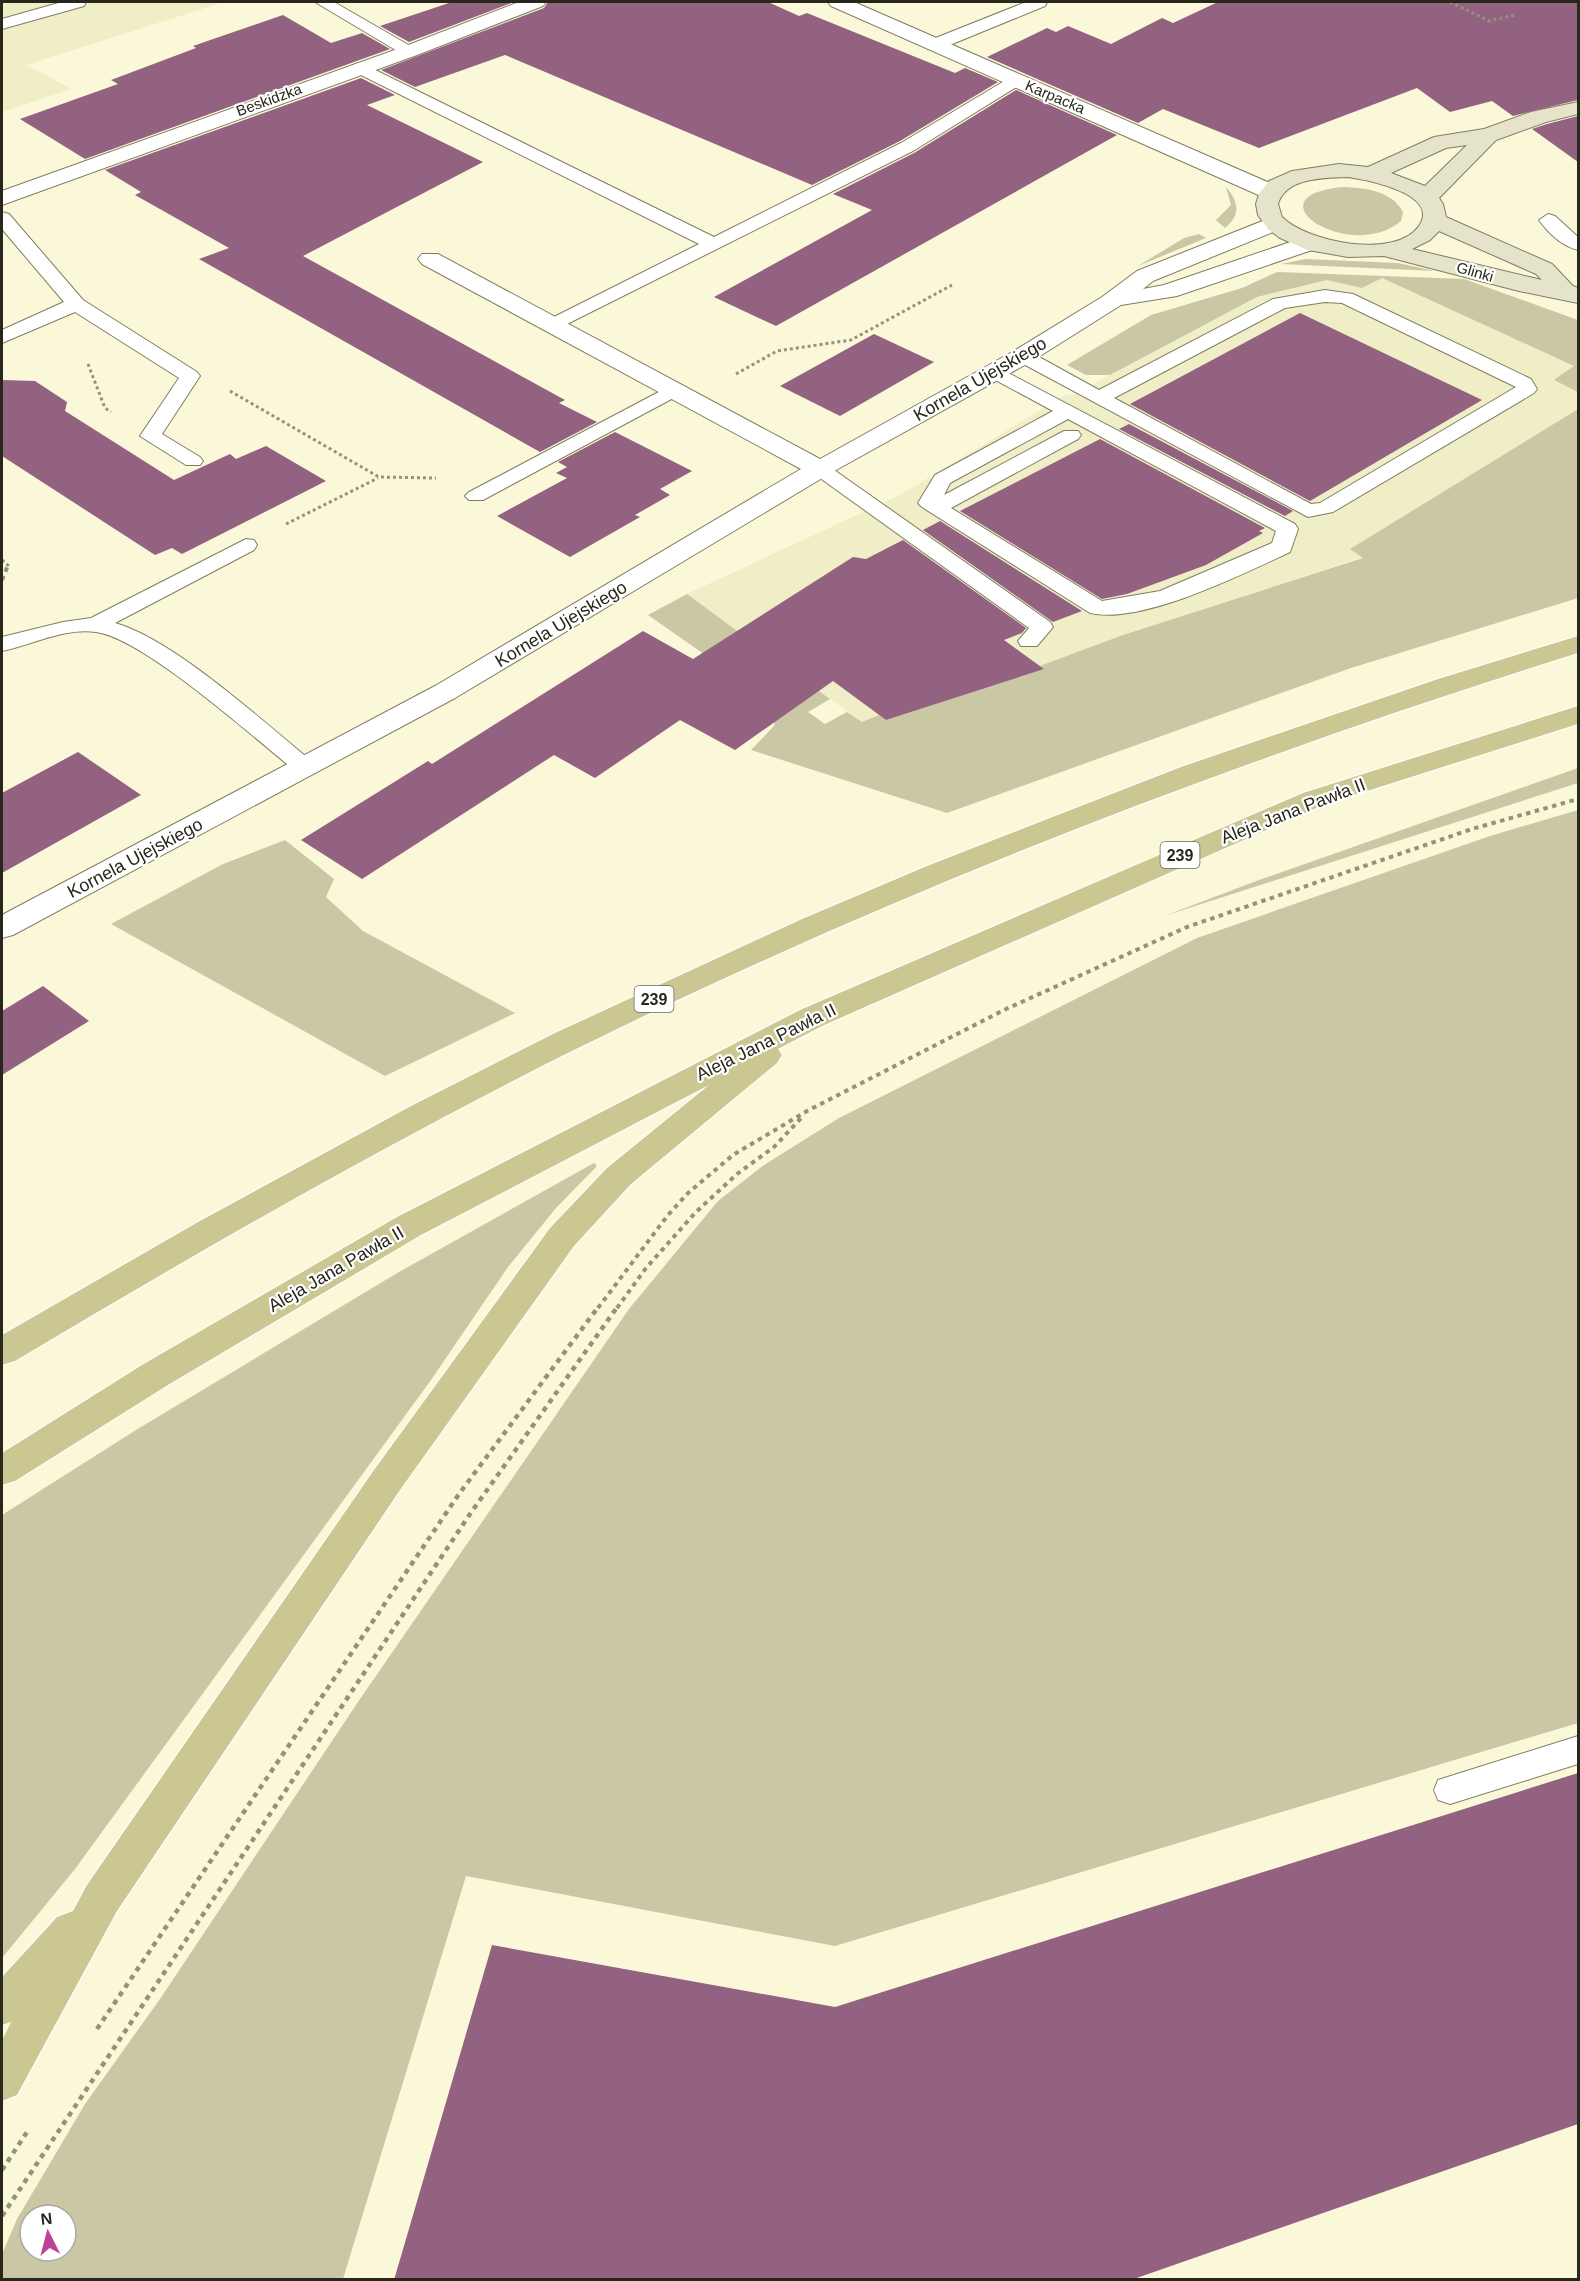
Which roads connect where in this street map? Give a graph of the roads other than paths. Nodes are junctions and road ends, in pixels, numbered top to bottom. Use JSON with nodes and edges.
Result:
{"nodes":[{"id":1,"x":78,"y":2,"type":"edge"},
{"id":2,"x":323,"y":2,"type":"edge"},
{"id":3,"x":536,"y":2,"type":"edge"},
{"id":4,"x":838,"y":2,"type":"edge"},
{"id":5,"x":1039,"y":2,"type":"edge"},
{"id":6,"x":2,"y":24,"type":"edge"},
{"id":7,"x":934,"y":45,"type":"junction"},
{"id":8,"x":410,"y":51,"type":"junction"},
{"id":9,"x":361,"y":68,"type":"junction"},
{"id":10,"x":1017,"y":81,"type":"junction"},
{"id":11,"x":1578,"y":108,"type":"edge"},
{"id":12,"x":1488,"y":135,"type":"junction"},
{"id":13,"x":1373,"y":173,"type":"junction"},
{"id":14,"x":1271,"y":192,"type":"junction"},
{"id":15,"x":2,"y":198,"type":"edge"},
{"id":16,"x":1426,"y":198,"type":"junction"},
{"id":17,"x":2,"y":218,"type":"edge"},
{"id":18,"x":1434,"y":220,"type":"junction"},
{"id":19,"x":1548,"y":220,"type":"dead end"},
{"id":20,"x":1275,"y":223,"type":"junction"},
{"id":21,"x":1310,"y":243,"type":"junction"},
{"id":22,"x":714,"y":244,"type":"junction"},
{"id":23,"x":1578,"y":244,"type":"edge"},
{"id":24,"x":1386,"y":249,"type":"junction"},
{"id":25,"x":430,"y":259,"type":"dead end"},
{"id":26,"x":1572,"y":293,"type":"edge"},
{"id":27,"x":1110,"y":302,"type":"junction"},
{"id":28,"x":76,"y":304,"type":"junction"},
{"id":29,"x":553,"y":325,"type":"junction"},
{"id":30,"x":2,"y":337,"type":"edge"},
{"id":31,"x":1023,"y":356,"type":"junction"},
{"id":32,"x":995,"y":372,"type":"junction"},
{"id":33,"x":672,"y":391,"type":"junction"},
{"id":34,"x":1099,"y":398,"type":"junction"},
{"id":35,"x":1066,"y":412,"type":"junction"},
{"id":36,"x":1071,"y":435,"type":"dead end"},
{"id":37,"x":193,"y":461,"type":"dead end"},
{"id":38,"x":820,"y":470,"type":"junction"},
{"id":39,"x":476,"y":496,"type":"dead end"},
{"id":40,"x":937,"y":507,"type":"junction"},
{"id":41,"x":246,"y":545,"type":"road end"},
{"id":42,"x":95,"y":625,"type":"junction"},
{"id":43,"x":1029,"y":641,"type":"dead end"},
{"id":44,"x":2,"y":644,"type":"edge"},
{"id":45,"x":1578,"y":644,"type":"edge"},
{"id":46,"x":1578,"y":715,"type":"edge"},
{"id":47,"x":306,"y":768,"type":"junction"},
{"id":48,"x":2,"y":928,"type":"edge"},
{"id":49,"x":812,"y":1018,"type":"junction"},
{"id":50,"x":2,"y":1352,"type":"edge"},
{"id":51,"x":2,"y":1471,"type":"edge"},
{"id":52,"x":1578,"y":1750,"type":"edge"},
{"id":53,"x":1450,"y":1790,"type":"dead end"},
{"id":54,"x":102,"y":1898,"type":"junction"},
{"id":55,"x":2,"y":2006,"type":"edge"},
{"id":56,"x":2,"y":2081,"type":"edge"}],
"edges":[{"from":1,"to":6,"type":"lane"},
{"from":2,"to":8,"type":"lane"},
{"from":3,"to":8,"type":"street","name":"Beskidzka"},
{"from":4,"to":7,"type":"street","name":"Karpacka"},
{"from":5,"to":7,"type":"lane"},
{"from":7,"to":10,"type":"street","name":"Karpacka"},
{"from":8,"to":9,"type":"street","name":"Beskidzka"},
{"from":9,"to":15,"type":"street","name":"Beskidzka"},
{"from":9,"to":22,"type":"lane"},
{"from":10,"to":14,"type":"street","name":"Karpacka"},
{"from":10,"to":22,"type":"lane"},
{"from":11,"to":12,"type":"main road"},
{"from":12,"to":13,"type":"main road"},
{"from":12,"to":16,"type":"main road"},
{"from":13,"to":14,"type":"main road"},
{"from":13,"to":16,"type":"main road"},
{"from":14,"to":20,"type":"main road"},
{"from":16,"to":18,"type":"main road"},
{"from":17,"to":28,"type":"lane"},
{"from":18,"to":24,"type":"main road"},
{"from":18,"to":26,"type":"main road","name":"Glinki"},
{"from":19,"to":23,"type":"lane"},
{"from":20,"to":21,"type":"main road"},
{"from":20,"to":27,"type":"street","name":"Kornela Ujejskiego"},
{"from":21,"to":24,"type":"main road"},
{"from":21,"to":27,"type":"street","name":"Kornela Ujejskiego"},
{"from":22,"to":29,"type":"lane"},
{"from":24,"to":26,"type":"main road","name":"Glinki"},
{"from":25,"to":29,"type":"street"},
{"from":27,"to":31,"type":"street","name":"Kornela Ujejskiego"},
{"from":28,"to":30,"type":"lane"},
{"from":28,"to":37,"type":"lane"},
{"from":29,"to":33,"type":"street"},
{"from":31,"to":32,"type":"street","name":"Kornela Ujejskiego"},
{"from":31,"to":34,"type":"lane"},
{"from":32,"to":35,"type":"lane"},
{"from":32,"to":38,"type":"street","name":"Kornela Ujejskiego"},
{"from":33,"to":38,"type":"street"},
{"from":33,"to":39,"type":"lane"},
{"from":34,"to":34,"type":"lane"},
{"from":35,"to":40,"type":"lane"},
{"from":35,"to":40,"type":"lane"},
{"from":36,"to":40,"type":"lane"},
{"from":38,"to":43,"type":"lane"},
{"from":38,"to":47,"type":"street","name":"Kornela Ujejskiego"},
{"from":41,"to":42,"type":"lane"},
{"from":42,"to":44,"type":"lane"},
{"from":42,"to":47,"type":"lane"},
{"from":45,"to":50,"type":"main road","number":"239"},
{"from":46,"to":49,"type":"main road","name":"Aleja Jana Pawła II","number":"239"},
{"from":47,"to":48,"type":"street","name":"Kornela Ujejskiego"},
{"from":49,"to":51,"type":"main road","name":"Aleja Jana Pawła II","number":"239"},
{"from":49,"to":54,"type":"main road"},
{"from":52,"to":53,"type":"lane"},
{"from":54,"to":55,"type":"main road"},
{"from":54,"to":56,"type":"main road"}]}
